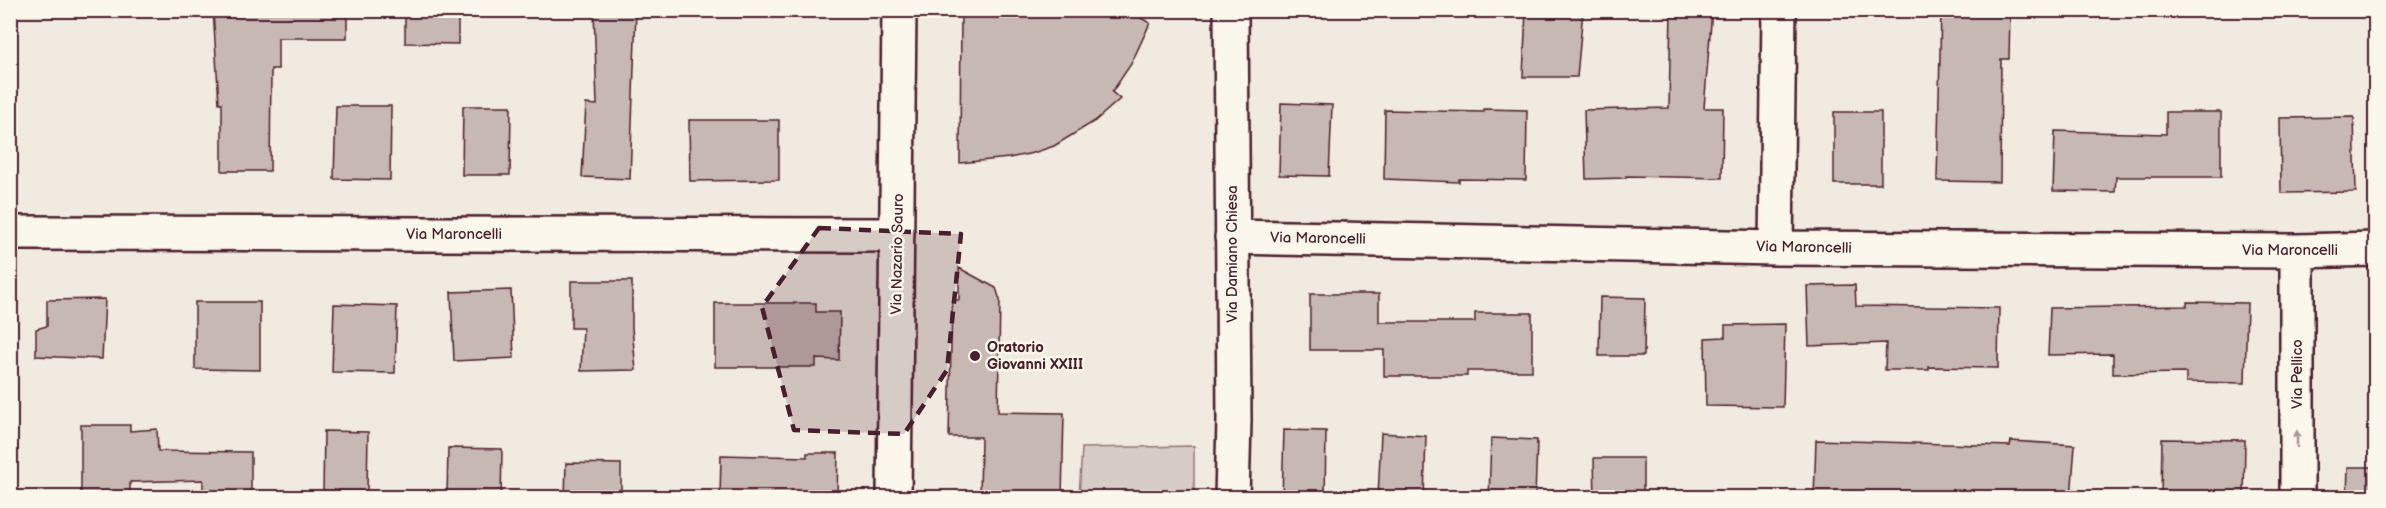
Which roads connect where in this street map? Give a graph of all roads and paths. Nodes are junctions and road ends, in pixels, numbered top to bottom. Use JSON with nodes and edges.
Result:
{"nodes":[{"id":1,"x":899,"y":10,"type":"edge"},
{"id":2,"x":1231,"y":10,"type":"edge"},
{"id":3,"x":1779,"y":10,"type":"edge"},
{"id":4,"x":10,"y":233,"type":"edge"},
{"id":5,"x":897,"y":235,"type":"junction"},
{"id":6,"x":1232,"y":237,"type":"junction"},
{"id":7,"x":1776,"y":248,"type":"junction"},
{"id":8,"x":2376,"y":249,"type":"edge"},
{"id":9,"x":2297,"y":251,"type":"junction"},
{"id":10,"x":894,"y":498,"type":"edge"},
{"id":11,"x":1233,"y":498,"type":"edge"},
{"id":12,"x":2297,"y":498,"type":"edge"}],
"edges":[{"from":1,"to":5,"type":"street","name":"Via Nazario Sauro"},
{"from":2,"to":6,"type":"street","name":"Via Damiano Chiesa"},
{"from":3,"to":7,"type":"street"},
{"from":4,"to":5,"type":"street","name":"Via Maroncelli"},
{"from":5,"to":10,"type":"street","name":"Via Nazario Sauro"},
{"from":6,"to":7,"type":"street","name":"Via Maroncelli"},
{"from":6,"to":11,"type":"street","name":"Via Damiano Chiesa"},
{"from":7,"to":9,"type":"street","name":"Via Maroncelli"},
{"from":8,"to":9,"type":"street","name":"Via Maroncelli"},
{"from":12,"to":9,"type":"street","name":"Via Pellico","one_way":true}]}
